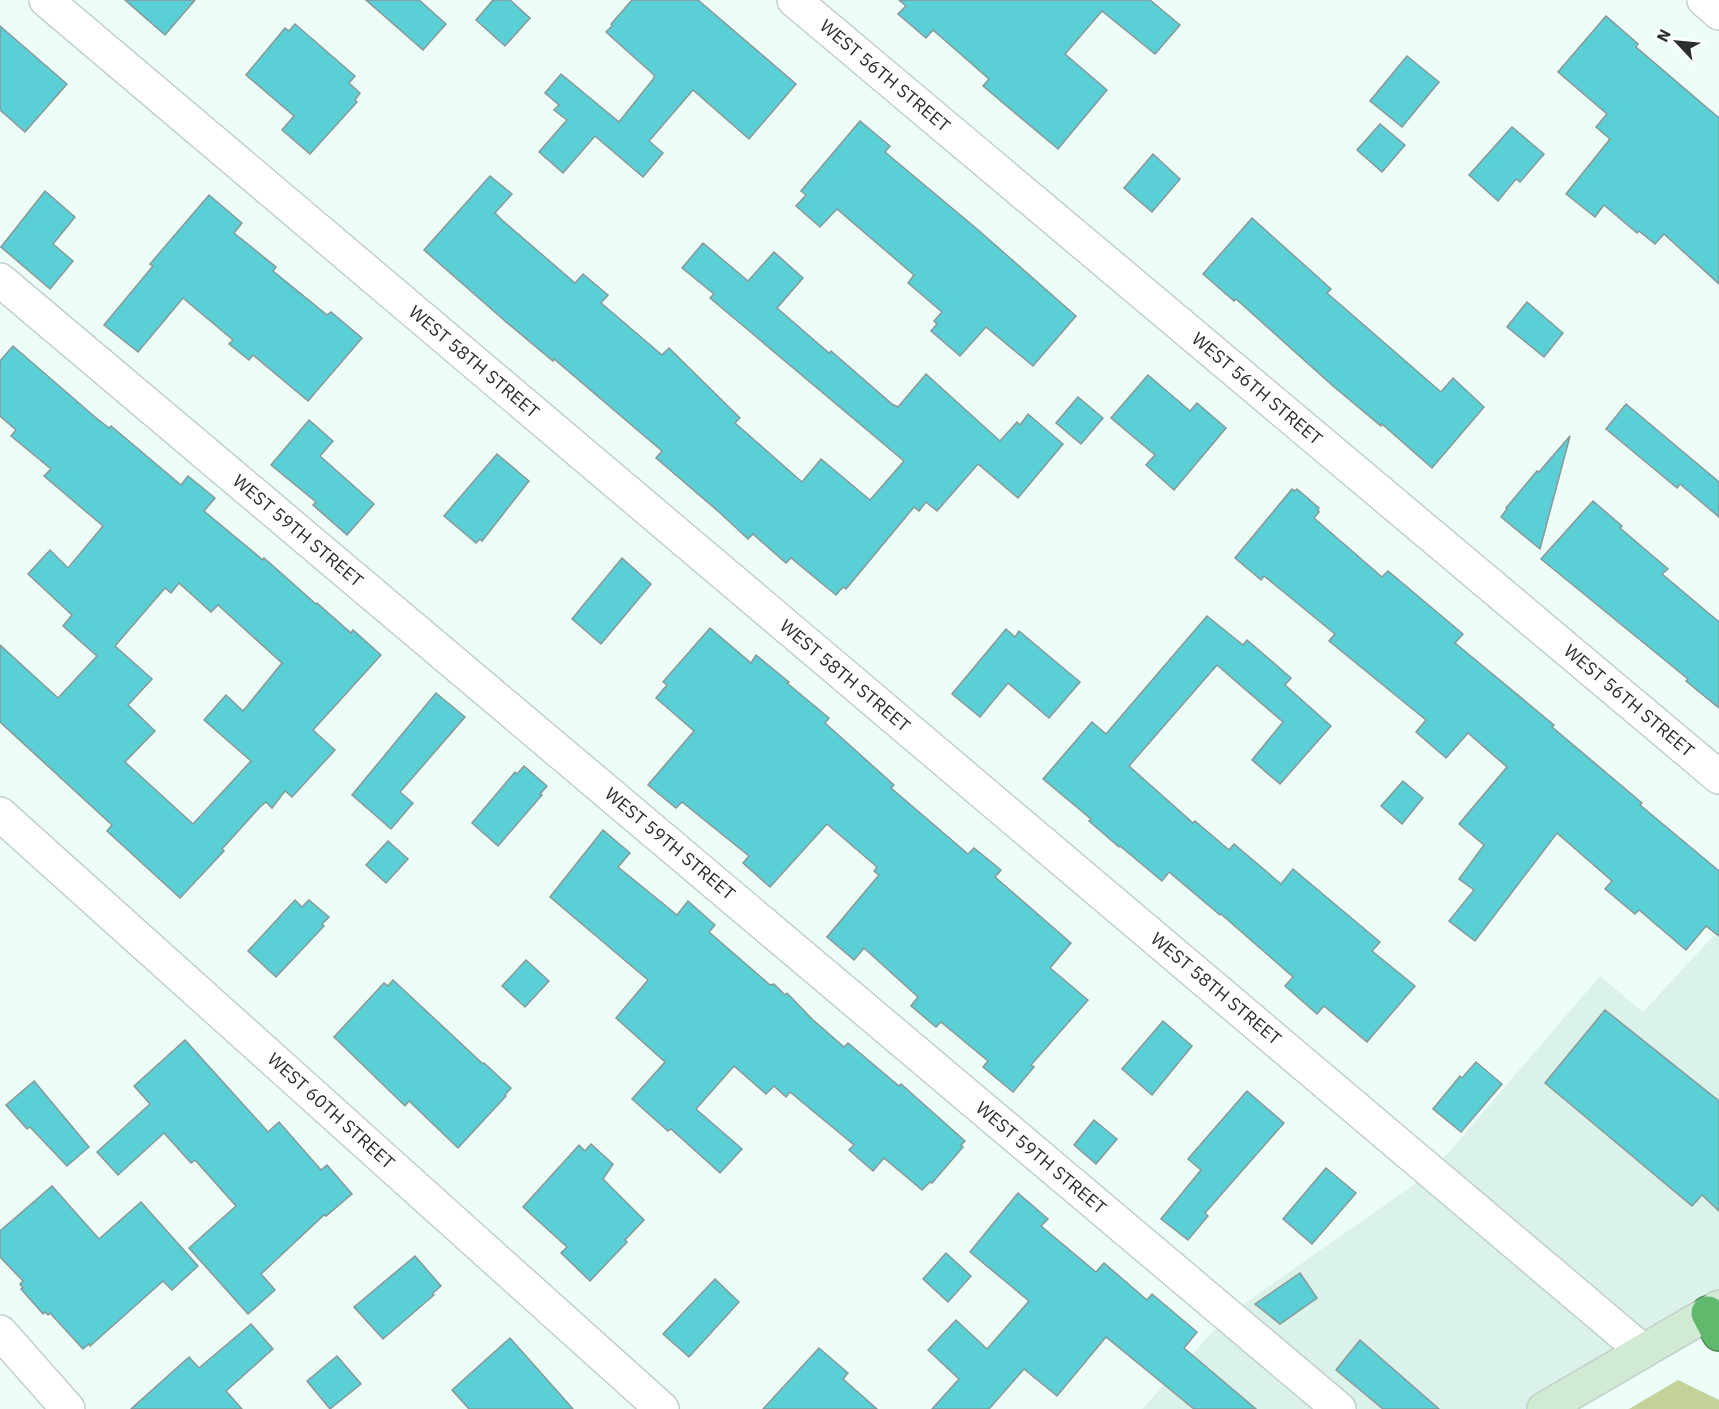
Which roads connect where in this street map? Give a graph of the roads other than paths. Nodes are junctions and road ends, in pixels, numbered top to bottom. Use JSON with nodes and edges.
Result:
{"nodes":[{"id":1,"x":46,"y":0,"type":"edge"},
{"id":2,"x":794,"y":0,"type":"edge"},
{"id":3,"x":1704,"y":0,"type":"edge"},
{"id":4,"x":1719,"y":12,"type":"edge"},
{"id":5,"x":0,"y":280,"type":"edge"},
{"id":6,"x":1719,"y":777,"type":"edge"},
{"id":7,"x":0,"y":814,"type":"edge"},
{"id":8,"x":1715,"y":1318,"type":"edge"},
{"id":9,"x":0,"y":1332,"type":"edge"},
{"id":10,"x":1643,"y":1351,"type":"junction"},
{"id":11,"x":1548,"y":1408,"type":"edge"},
{"id":12,"x":68,"y":1409,"type":"edge"},
{"id":13,"x":662,"y":1409,"type":"edge"},
{"id":14,"x":1339,"y":1409,"type":"edge"}],
"edges":[{"from":1,"to":10,"type":"street","name":"WEST 58TH STREET"},
{"from":2,"to":6,"type":"street","name":"WEST 56TH STREET"},
{"from":3,"to":4,"type":"street"},
{"from":5,"to":14,"type":"street","name":"WEST 59TH STREET"},
{"from":7,"to":13,"type":"street","name":"WEST 60TH STREET"},
{"from":8,"to":10,"type":"main road"},
{"from":9,"to":12,"type":"street"},
{"from":10,"to":11,"type":"main road"}]}
